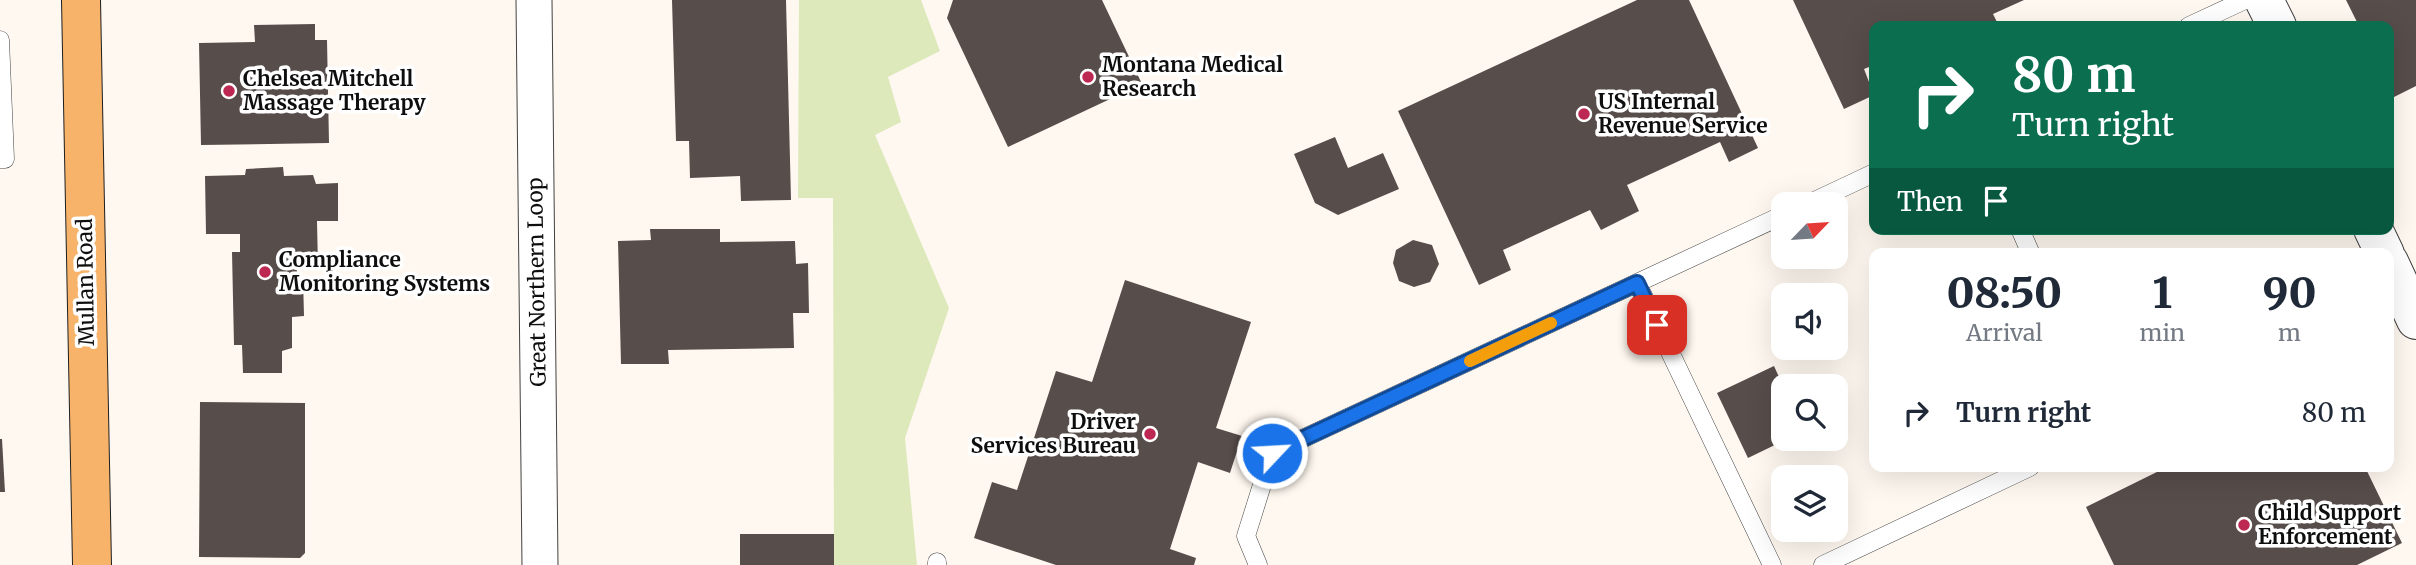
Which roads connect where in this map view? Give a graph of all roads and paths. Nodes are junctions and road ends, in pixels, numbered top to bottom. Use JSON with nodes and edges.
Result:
{"nodes":[{"id":1,"x":81,"y":0,"type":"edge"},
{"id":2,"x":534,"y":0,"type":"edge"},
{"id":3,"x":2245,"y":0,"type":"edge"},
{"id":4,"x":2264,"y":0,"type":"edge"},
{"id":5,"x":2200,"y":21,"type":"edge"},
{"id":6,"x":2274,"y":21,"type":"edge"},
{"id":7,"x":0,"y":40,"type":"edge"},
{"id":8,"x":0,"y":59,"type":"edge"},
{"id":9,"x":0,"y":159,"type":"edge"},
{"id":10,"x":1869,"y":175,"type":"edge"},
{"id":11,"x":1834,"y":192,"type":"edge"},
{"id":12,"x":1771,"y":221,"type":"edge"},
{"id":13,"x":1637,"y":283,"type":"junction"},
{"id":14,"x":2020,"y":472,"type":"edge"},
{"id":15,"x":92,"y":565,"type":"edge"},
{"id":16,"x":540,"y":565,"type":"edge"},
{"id":17,"x":1258,"y":565,"type":"edge"},
{"id":18,"x":1772,"y":565,"type":"edge"},
{"id":19,"x":1823,"y":565,"type":"edge"}],
"edges":[{"from":1,"to":15,"type":"main road","name":"Mullan Road"},
{"from":2,"to":16,"type":"street","name":"Great Northern Loop"},
{"from":3,"to":5,"type":"lane"},
{"from":4,"to":6,"type":"street"},
{"from":7,"to":8,"type":"lane"},
{"from":8,"to":9,"type":"lane"},
{"from":10,"to":11,"type":"lane"},
{"from":12,"to":13,"type":"lane"},
{"from":13,"to":17,"type":"lane"},
{"from":13,"to":18,"type":"lane"},
{"from":14,"to":19,"type":"lane"}]}
